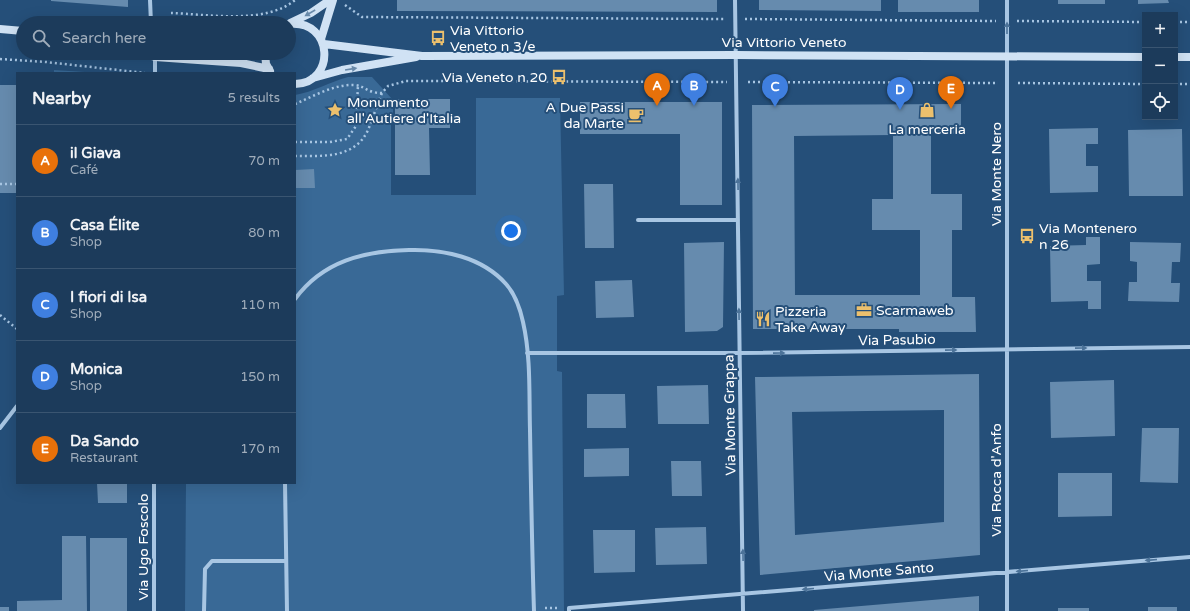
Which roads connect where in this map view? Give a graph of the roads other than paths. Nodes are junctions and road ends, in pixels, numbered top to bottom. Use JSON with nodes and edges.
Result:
{"nodes":[{"id":1,"x":150,"y":0,"type":"edge"},
{"id":2,"x":330,"y":0,"type":"edge"},
{"id":3,"x":333,"y":0,"type":"edge"},
{"id":4,"x":735,"y":0,"type":"edge"},
{"id":5,"x":1007,"y":0,"type":"edge"},
{"id":6,"x":151,"y":16,"type":"edge"},
{"id":7,"x":296,"y":20,"type":"edge"},
{"id":8,"x":296,"y":25,"type":"edge"},
{"id":9,"x":0,"y":29,"type":"edge"},
{"id":10,"x":16,"y":30,"type":"edge"},
{"id":11,"x":322,"y":41,"type":"junction"},
{"id":12,"x":736,"y":55,"type":"junction"},
{"id":13,"x":422,"y":56,"type":"junction"},
{"id":14,"x":1006,"y":57,"type":"junction"},
{"id":15,"x":1142,"y":57,"type":"edge"},
{"id":16,"x":1178,"y":57,"type":"edge"},
{"id":17,"x":1190,"y":57,"type":"edge"},
{"id":18,"x":155,"y":60,"type":"edge"},
{"id":19,"x":198,"y":60,"type":"edge"},
{"id":20,"x":266,"y":60,"type":"edge"},
{"id":21,"x":270,"y":71,"type":"edge"},
{"id":22,"x":155,"y":72,"type":"edge"},
{"id":23,"x":313,"y":78,"type":"junction"},
{"id":24,"x":296,"y":84,"type":"edge"},
{"id":25,"x":638,"y":220,"type":"dead end"},
{"id":26,"x":738,"y":220,"type":"junction"},
{"id":27,"x":296,"y":298,"type":"edge"},
{"id":28,"x":1190,"y":347,"type":"edge"},
{"id":29,"x":1007,"y":349,"type":"junction"},
{"id":30,"x":527,"y":353,"type":"junction"},
{"id":31,"x":740,"y":354,"type":"junction"},
{"id":32,"x":16,"y":407,"type":"edge"},
{"id":33,"x":0,"y":428,"type":"edge"},
{"id":34,"x":154,"y":484,"type":"edge"},
{"id":35,"x":285,"y":484,"type":"edge"},
{"id":36,"x":1190,"y":557,"type":"edge"},
{"id":37,"x":286,"y":561,"type":"junction"},
{"id":38,"x":1006,"y":572,"type":"junction"},
{"id":39,"x":743,"y":594,"type":"junction"},
{"id":40,"x":569,"y":609,"type":"edge"},
{"id":41,"x":534,"y":610,"type":"edge"},
{"id":42,"x":154,"y":611,"type":"edge"},
{"id":43,"x":204,"y":611,"type":"edge"},
{"id":44,"x":287,"y":611,"type":"edge"},
{"id":45,"x":743,"y":611,"type":"edge"},
{"id":46,"x":1006,"y":611,"type":"edge"}],
"edges":[{"from":1,"to":6,"type":"street"},
{"from":2,"to":7,"type":"street","one_way":true},
{"from":3,"to":11,"type":"street"},
{"from":4,"to":12,"type":"street","name":"Via Monte Grappa"},
{"from":14,"to":5,"type":"street","name":"Via Monte Nero","one_way":true},
{"from":8,"to":11,"type":"street"},
{"from":9,"to":10,"type":"street"},
{"from":11,"to":13,"type":"street","name":"Via Vittorio Veneto"},
{"from":11,"to":23,"type":"street"},
{"from":12,"to":13,"type":"street","name":"Via Vittorio Veneto"},
{"from":12,"to":14,"type":"street","name":"Via Vittorio Veneto"},
{"from":26,"to":12,"type":"street","name":"Via Monte Grappa","one_way":true},
{"from":23,"to":13,"type":"street","name":"Via Vittorio Veneto","one_way":true},
{"from":14,"to":15,"type":"street","name":"Via Vittorio Veneto"},
{"from":14,"to":29,"type":"street","name":"Via Monte Nero"},
{"from":16,"to":17,"type":"street"},
{"from":18,"to":22,"type":"street"},
{"from":19,"to":21,"type":"street"},
{"from":20,"to":21,"type":"street"},
{"from":23,"to":24,"type":"street","name":"Via Vittorio Veneto"},
{"from":25,"to":26,"type":"street"},
{"from":31,"to":26,"type":"street","name":"Via Monte Grappa","one_way":true},
{"from":27,"to":30,"type":"street"},
{"from":29,"to":28,"type":"street","name":"Via Pasubio","one_way":true},
{"from":31,"to":29,"type":"street","name":"Via Pasubio","one_way":true},
{"from":29,"to":38,"type":"street","name":"Via Rocca d'Anfo"},
{"from":30,"to":31,"type":"street","name":"Via Pasubio"},
{"from":30,"to":41,"type":"street"},
{"from":39,"to":31,"type":"street","name":"Via Monte Grappa","one_way":true},
{"from":32,"to":33,"type":"street"},
{"from":34,"to":42,"type":"street","name":"Via Ugo Foscolo"},
{"from":35,"to":37,"type":"street"},
{"from":36,"to":38,"type":"street","name":"Via Monte Santo","one_way":true},
{"from":37,"to":43,"type":"street"},
{"from":37,"to":44,"type":"street"},
{"from":38,"to":39,"type":"street","name":"Via Monte Santo","one_way":true},
{"from":38,"to":46,"type":"street","name":"Via Rocca d'Anfo"},
{"from":39,"to":40,"type":"street","name":"Via Monte Santo"},
{"from":39,"to":45,"type":"street","name":"Via Monte Grappa"}]}
